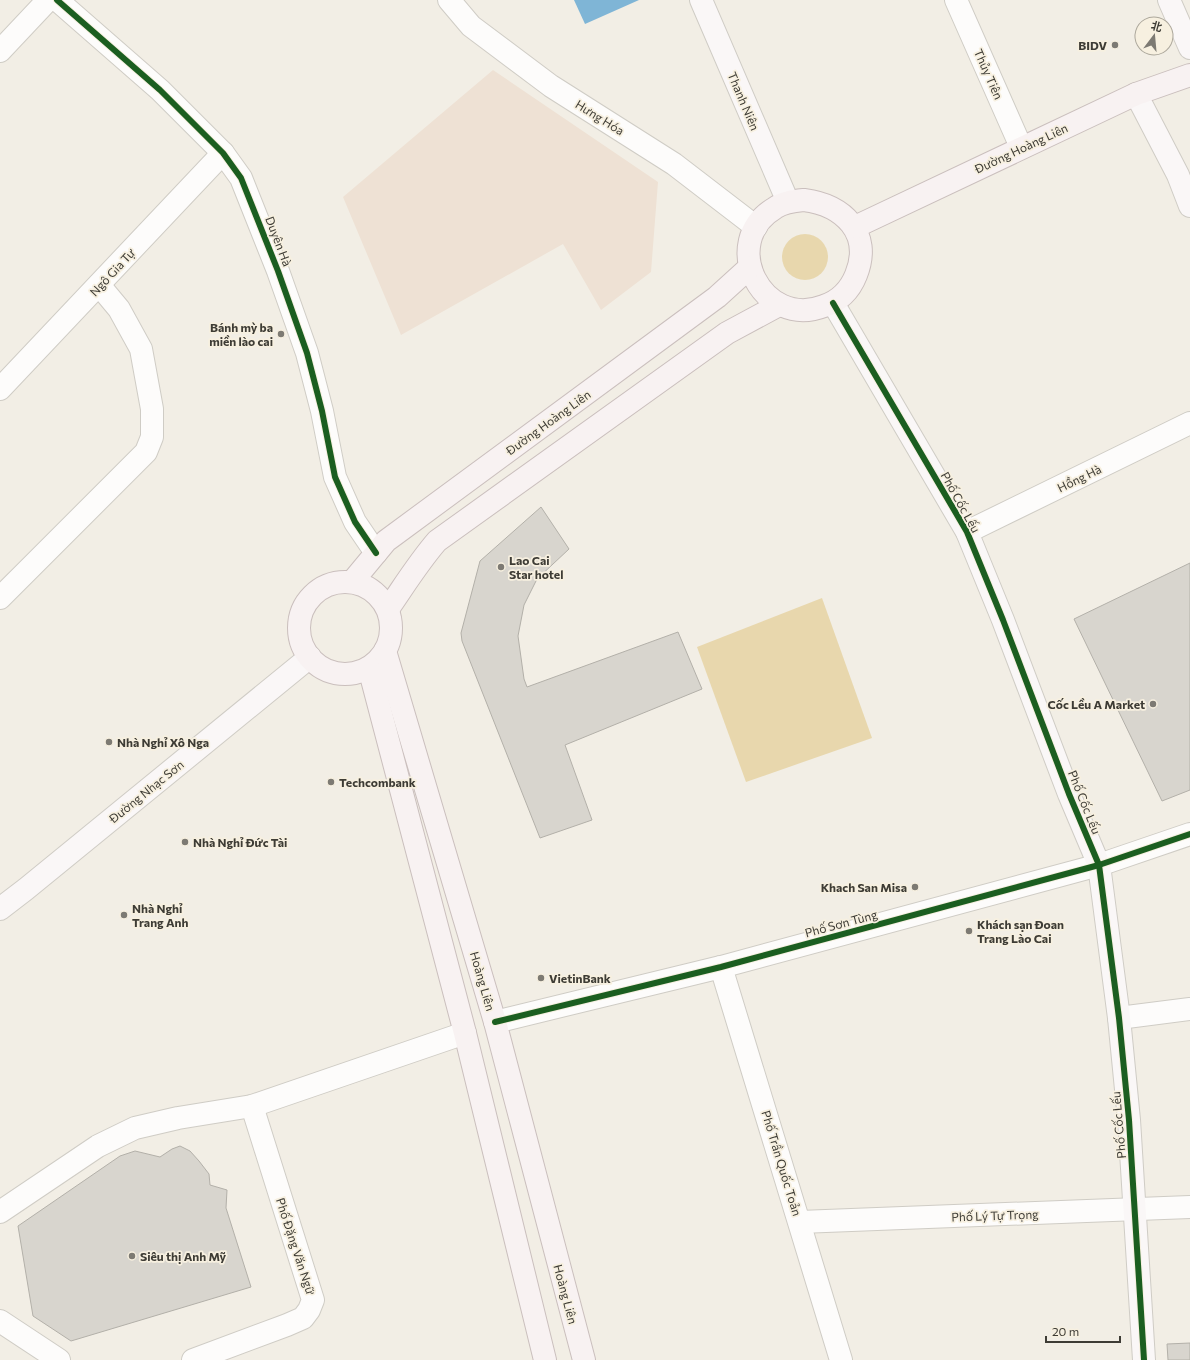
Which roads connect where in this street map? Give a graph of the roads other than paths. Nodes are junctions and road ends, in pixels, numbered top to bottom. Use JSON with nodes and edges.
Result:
{"nodes":[{"id":1,"x":48,"y":0,"type":"edge"},
{"id":2,"x":57,"y":0,"type":"edge"},
{"id":3,"x":449,"y":0,"type":"edge"},
{"id":4,"x":700,"y":0,"type":"edge"},
{"id":5,"x":956,"y":0,"type":"edge"},
{"id":6,"x":1169,"y":0,"type":"edge"},
{"id":7,"x":1190,"y":48,"type":"edge"},
{"id":8,"x":0,"y":51,"type":"edge"},
{"id":9,"x":1190,"y":76,"type":"edge"},
{"id":10,"x":1136,"y":94,"type":"junction"},
{"id":11,"x":1021,"y":147,"type":"junction"},
{"id":12,"x":223,"y":153,"type":"junction"},
{"id":13,"x":788,"y":202,"type":"junction"},
{"id":14,"x":1190,"y":206,"type":"edge"},
{"id":15,"x":756,"y":227,"type":"junction"},
{"id":16,"x":855,"y":227,"type":"junction"},
{"id":17,"x":750,"y":267,"type":"junction"},
{"id":18,"x":99,"y":285,"type":"junction"},
{"id":19,"x":833,"y":303,"type":"junction"},
{"id":20,"x":779,"y":305,"type":"junction"},
{"id":21,"x":0,"y":389,"type":"edge"},
{"id":22,"x":1190,"y":424,"type":"edge"},
{"id":23,"x":967,"y":532,"type":"junction"},
{"id":24,"x":376,"y":553,"type":"junction"},
{"id":25,"x":352,"y":582,"type":"junction"},
{"id":26,"x":0,"y":598,"type":"edge"},
{"id":27,"x":388,"y":609,"type":"junction"},
{"id":28,"x":385,"y":651,"type":"junction"},
{"id":29,"x":310,"y":657,"type":"junction"},
{"id":30,"x":369,"y":668,"type":"junction"},
{"id":31,"x":1190,"y":834,"type":"edge"},
{"id":32,"x":1099,"y":865,"type":"junction"},
{"id":33,"x":0,"y":909,"type":"edge"},
{"id":34,"x":721,"y":967,"type":"junction"},
{"id":35,"x":1190,"y":1009,"type":"edge"},
{"id":36,"x":1119,"y":1018,"type":"junction"},
{"id":37,"x":495,"y":1022,"type":"junction"},
{"id":38,"x":465,"y":1033,"type":"junction"},
{"id":39,"x":252,"y":1106,"type":"junction"},
{"id":40,"x":1190,"y":1207,"type":"edge"},
{"id":41,"x":1135,"y":1210,"type":"junction"},
{"id":42,"x":0,"y":1212,"type":"edge"},
{"id":43,"x":800,"y":1222,"type":"junction"},
{"id":44,"x":0,"y":1321,"type":"edge"},
{"id":45,"x":59,"y":1360,"type":"edge"},
{"id":46,"x":193,"y":1360,"type":"edge"},
{"id":47,"x":545,"y":1360,"type":"edge"},
{"id":48,"x":584,"y":1360,"type":"edge"},
{"id":49,"x":841,"y":1360,"type":"edge"},
{"id":50,"x":1144,"y":1360,"type":"edge"}],
"edges":[{"from":1,"to":8,"type":"street"},
{"from":2,"to":12,"type":"street","name":"Duyên Hà"},
{"from":3,"to":15,"type":"street","name":"Hưng Hóa"},
{"from":4,"to":13,"type":"street","name":"Thanh Niên"},
{"from":5,"to":11,"type":"street","name":"Thủy Tiên"},
{"from":6,"to":7,"type":"street"},
{"from":9,"to":10,"type":"main road","name":"Đường Hoàng Liên"},
{"from":10,"to":11,"type":"main road","name":"Đường Hoàng Liên"},
{"from":10,"to":14,"type":"street"},
{"from":11,"to":16,"type":"main road","name":"Đường Hoàng Liên"},
{"from":12,"to":18,"type":"street","name":"Ngô Gia Tự"},
{"from":12,"to":24,"type":"street","name":"Duyên Hà"},
{"from":13,"to":15,"type":"main road"},
{"from":13,"to":16,"type":"main road"},
{"from":15,"to":17,"type":"main road"},
{"from":16,"to":19,"type":"main road"},
{"from":17,"to":20,"type":"main road"},
{"from":17,"to":24,"type":"main road","name":"Đường Hoàng Liên"},
{"from":18,"to":21,"type":"street","name":"Ngô Gia Tự"},
{"from":18,"to":26,"type":"street"},
{"from":19,"to":20,"type":"main road"},
{"from":19,"to":23,"type":"street","name":"Phố Cốc Lếu"},
{"from":20,"to":27,"type":"main road"},
{"from":22,"to":23,"type":"street","name":"Hồng Hà"},
{"from":23,"to":32,"type":"street","name":"Phố Cốc Lếu"},
{"from":24,"to":25,"type":"main road","name":"Đường Hoàng Liên"},
{"from":25,"to":27,"type":"main road"},
{"from":25,"to":29,"type":"main road"},
{"from":27,"to":28,"type":"main road"},
{"from":28,"to":30,"type":"main road"},
{"from":28,"to":37,"type":"main road","name":"Hoàng Liên"},
{"from":29,"to":30,"type":"main road"},
{"from":29,"to":33,"type":"street","name":"Đường Nhạc Sơn"},
{"from":30,"to":38,"type":"main road"},
{"from":31,"to":32,"type":"street","name":"Phố Sơn Tùng"},
{"from":32,"to":34,"type":"street","name":"Phố Sơn Tùng"},
{"from":32,"to":36,"type":"street","name":"Phố Cốc Lếu"},
{"from":34,"to":37,"type":"street","name":"Phố Sơn Tùng"},
{"from":34,"to":43,"type":"street","name":"Phố Trần Quốc Toản"},
{"from":35,"to":36,"type":"street"},
{"from":36,"to":41,"type":"street","name":"Phố Cốc Lếu"},
{"from":37,"to":38,"type":"main road"},
{"from":37,"to":48,"type":"main road","name":"Hoàng Liên"},
{"from":38,"to":39,"type":"street"},
{"from":38,"to":47,"type":"main road"},
{"from":39,"to":42,"type":"street"},
{"from":39,"to":46,"type":"street","name":"Phố Đặng Văn Ngữ"},
{"from":40,"to":41,"type":"street","name":"Phố Lý Tự Trọng"},
{"from":41,"to":43,"type":"street","name":"Phố Lý Tự Trọng"},
{"from":41,"to":50,"type":"street","name":"Phố Cốc Lếu"},
{"from":43,"to":49,"type":"street","name":"Phố Trần Quốc Toản"},
{"from":44,"to":45,"type":"street"}]}
